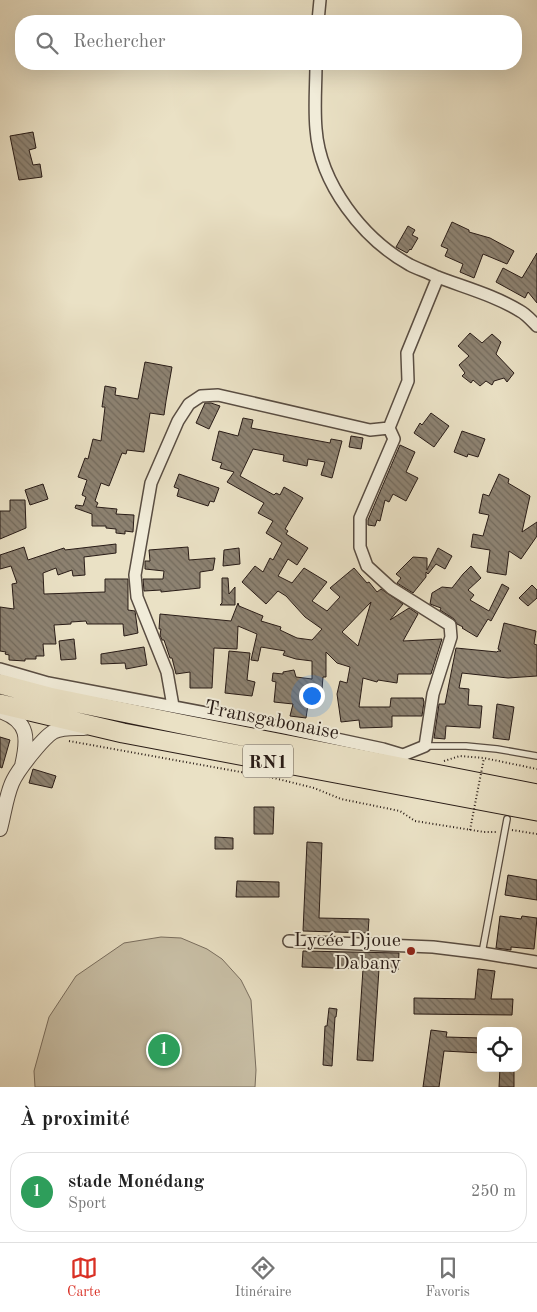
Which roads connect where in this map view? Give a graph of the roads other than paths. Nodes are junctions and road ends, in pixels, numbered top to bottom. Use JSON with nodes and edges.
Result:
{"nodes":[{"id":1,"x":320,"y":0,"type":"edge"},
{"id":2,"x":319,"y":15,"type":"edge"},
{"id":3,"x":316,"y":70,"type":"edge"},
{"id":4,"x":438,"y":277,"type":"junction"},
{"id":5,"x":537,"y":326,"type":"edge"},
{"id":6,"x":389,"y":428,"type":"junction"},
{"id":7,"x":0,"y":670,"type":"edge"},
{"id":8,"x":0,"y":684,"type":"edge"},
{"id":9,"x":0,"y":704,"type":"edge"},
{"id":10,"x":173,"y":706,"type":"junction"},
{"id":11,"x":0,"y":710,"type":"edge"},
{"id":12,"x":123,"y":733,"type":"junction"},
{"id":13,"x":284,"y":736,"type":"junction"},
{"id":14,"x":425,"y":746,"type":"junction"},
{"id":15,"x":537,"y":756,"type":"edge"},
{"id":16,"x":396,"y":760,"type":"junction"},
{"id":17,"x":21,"y":767,"type":"junction"},
{"id":18,"x":537,"y":794,"type":"edge"},
{"id":19,"x":537,"y":811,"type":"edge"},
{"id":20,"x":506,"y":819,"type":"dead end"},
{"id":21,"x":0,"y":828,"type":"edge"},
{"id":22,"x":289,"y":941,"type":"dead end"},
{"id":23,"x":482,"y":952,"type":"junction"},
{"id":24,"x":537,"y":962,"type":"edge"}],
"edges":[{"from":1,"to":2,"type":"street"},
{"from":3,"to":4,"type":"street"},
{"from":4,"to":5,"type":"street"},
{"from":4,"to":6,"type":"street"},
{"from":6,"to":10,"type":"street"},
{"from":6,"to":14,"type":"street"},
{"from":7,"to":10,"type":"street"},
{"from":8,"to":13,"type":"highway","name":"Transgabonaise","number":"RN1"},
{"from":9,"to":12,"type":"highway","name":"Transgabonaise","number":"RN1"},
{"from":10,"to":13,"type":"street"},
{"from":11,"to":17,"type":"street"},
{"from":12,"to":17,"type":"street"},
{"from":12,"to":19,"type":"highway","name":"Transgabonaise","number":"RN1"},
{"from":13,"to":16,"type":"highway","name":"Transgabonaise","number":"RN1"},
{"from":14,"to":15,"type":"lane"},
{"from":14,"to":16,"type":"street"},
{"from":16,"to":18,"type":"highway","name":"Transgabonaise","number":"RN1"},
{"from":17,"to":21,"type":"street"},
{"from":20,"to":23,"type":"lane"},
{"from":22,"to":23,"type":"street"},
{"from":23,"to":24,"type":"street"}]}
